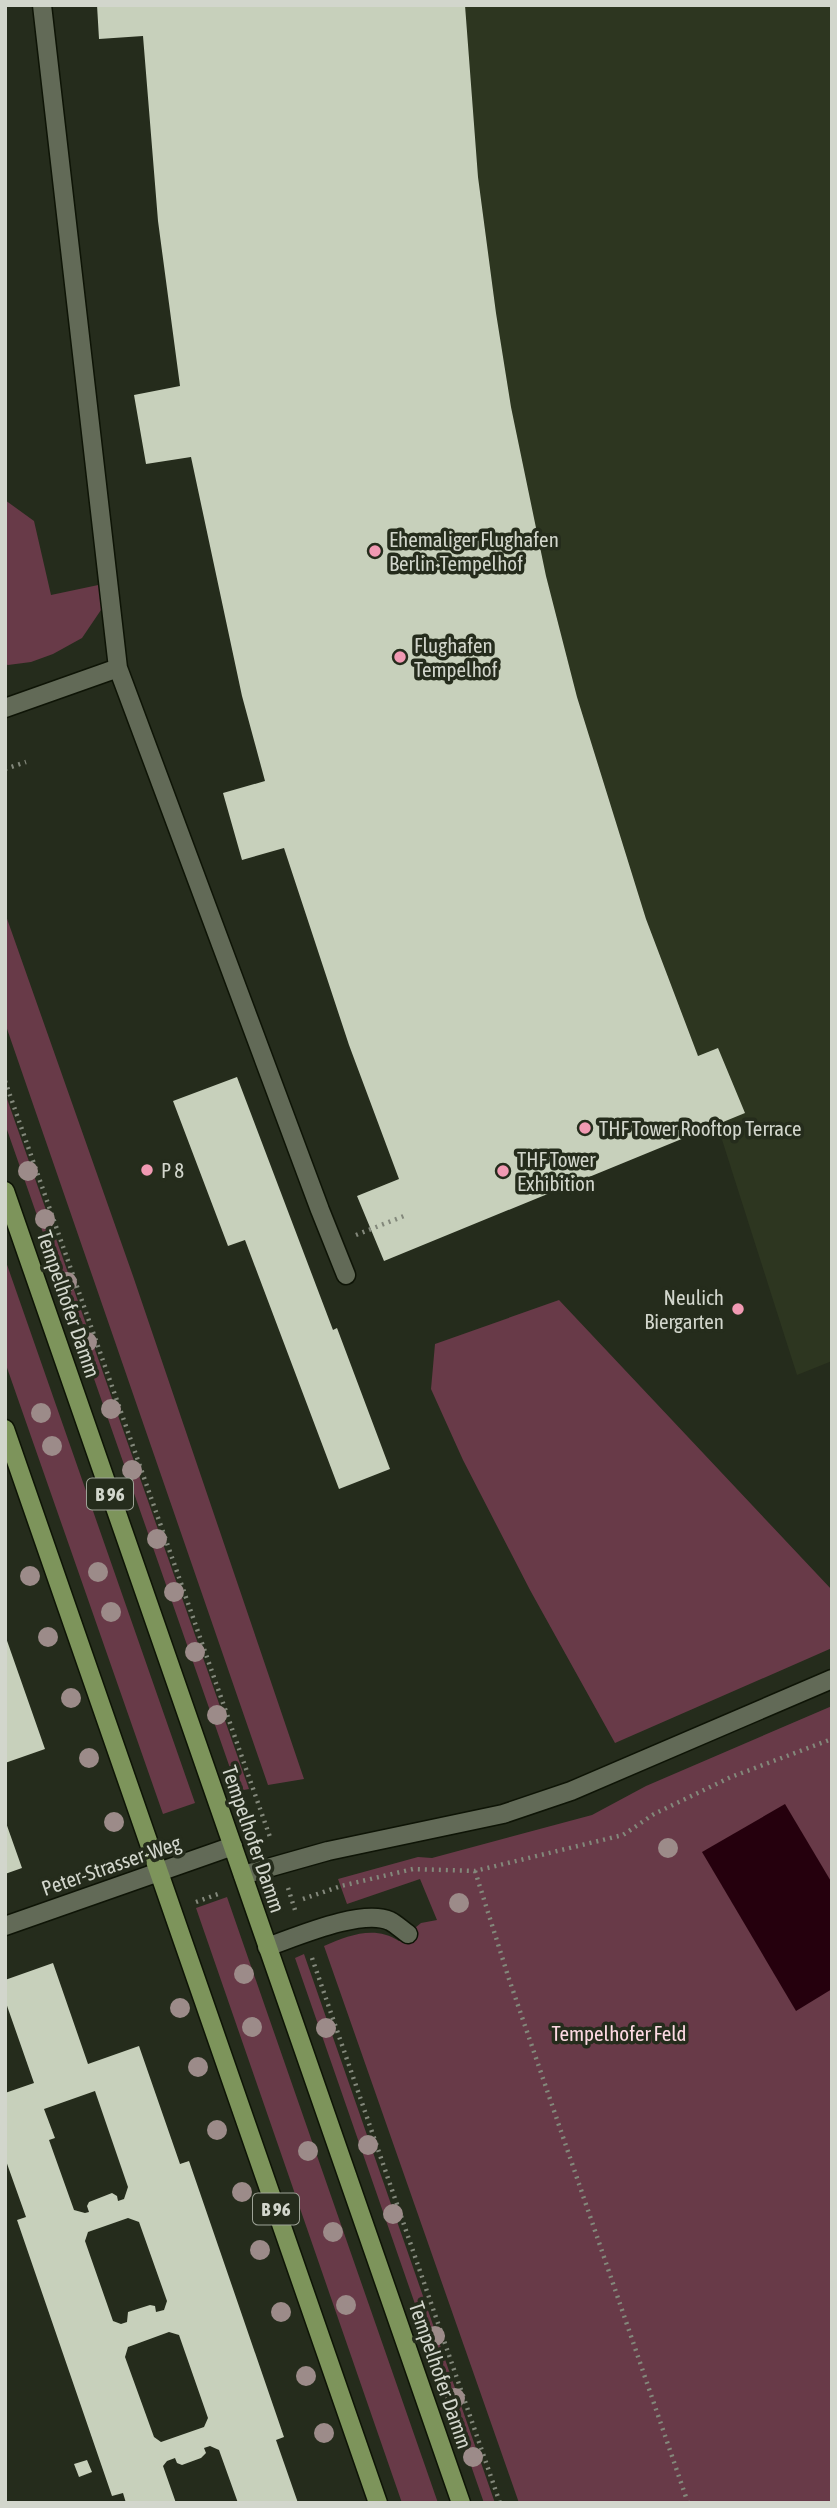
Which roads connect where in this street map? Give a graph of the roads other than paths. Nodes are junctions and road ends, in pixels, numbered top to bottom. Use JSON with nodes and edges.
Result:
{"nodes":[{"id":1,"x":42,"y":5,"type":"edge"},
{"id":2,"x":118,"y":668,"type":"junction"},
{"id":3,"x":5,"y":708,"type":"edge"},
{"id":4,"x":5,"y":1191,"type":"edge"},
{"id":5,"x":346,"y":1275,"type":"dead end"},
{"id":6,"x":5,"y":1429,"type":"edge"},
{"id":7,"x":832,"y":1679,"type":"edge"},
{"id":8,"x":233,"y":1846,"type":"junction"},
{"id":9,"x":159,"y":1872,"type":"junction"},
{"id":10,"x":243,"y":1875,"type":"junction"},
{"id":11,"x":5,"y":1926,"type":"edge"},
{"id":12,"x":408,"y":1934,"type":"dead end"},
{"id":13,"x":267,"y":1947,"type":"junction"},
{"id":14,"x":378,"y":2503,"type":"edge"},
{"id":15,"x":461,"y":2503,"type":"edge"}],
"edges":[{"from":1,"to":2,"type":"street"},
{"from":2,"to":3,"type":"street"},
{"from":2,"to":5,"type":"street"},
{"from":4,"to":8,"type":"main road","name":"Tempelhofer Damm","number":"B 96"},
{"from":6,"to":9,"type":"main road","number":"B 96"},
{"from":7,"to":10,"type":"street"},
{"from":8,"to":9,"type":"street","name":"Peter-Strasser-Weg"},
{"from":8,"to":10,"type":"main road","name":"Tempelhofer Damm","number":"B 96"},
{"from":9,"to":11,"type":"street","name":"Peter-Strasser-Weg"},
{"from":9,"to":14,"type":"main road","number":"B 96"},
{"from":10,"to":13,"type":"main road","name":"Tempelhofer Damm","number":"B 96"},
{"from":12,"to":13,"type":"street"},
{"from":13,"to":15,"type":"main road","name":"Tempelhofer Damm","number":"B 96"}]}
